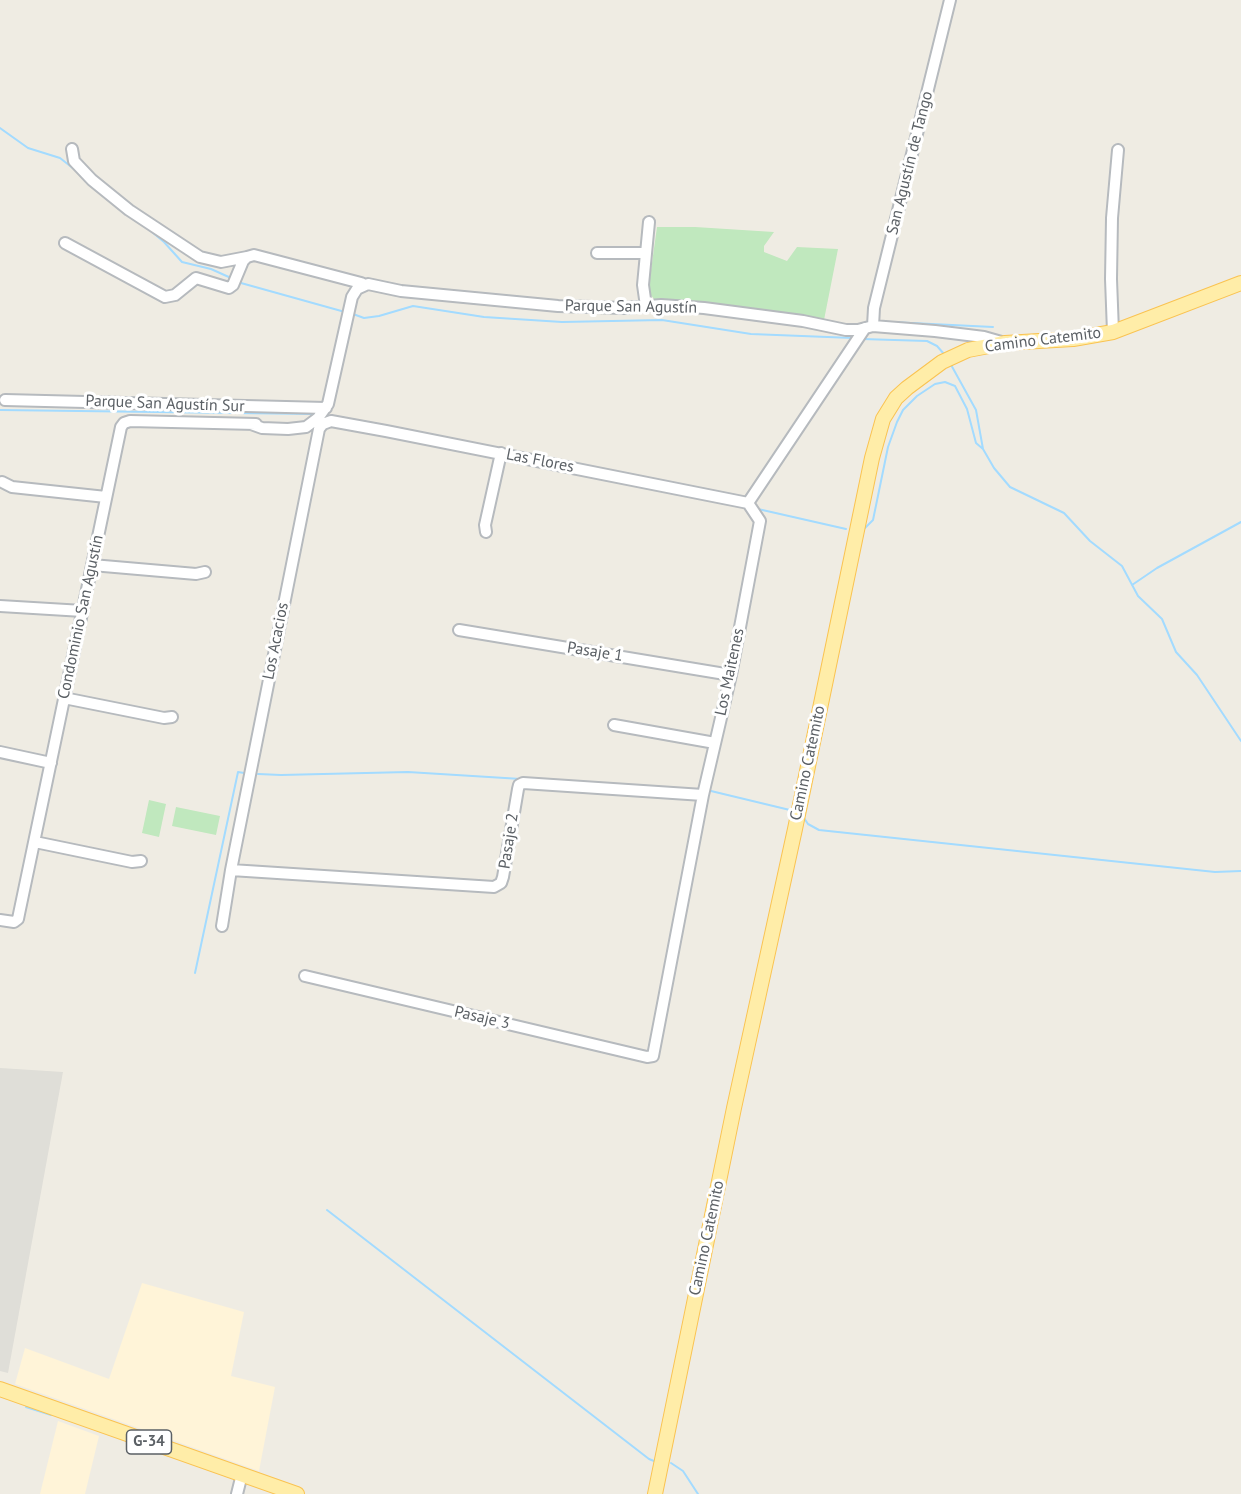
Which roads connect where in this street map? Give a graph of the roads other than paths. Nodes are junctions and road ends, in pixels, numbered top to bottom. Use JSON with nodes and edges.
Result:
{"nodes":[{"id":1,"x":950,"y":0,"type":"edge"},
{"id":2,"x":72,"y":149,"type":"dead end"},
{"id":3,"x":1118,"y":150,"type":"dead end"},
{"id":4,"x":648,"y":222,"type":"dead end"},
{"id":5,"x":65,"y":243,"type":"dead end"},
{"id":6,"x":597,"y":253,"type":"dead end"},
{"id":7,"x":646,"y":253,"type":"junction"},
{"id":8,"x":247,"y":257,"type":"junction"},
{"id":9,"x":1241,"y":283,"type":"edge"},
{"id":10,"x":365,"y":285,"type":"junction"},
{"id":11,"x":646,"y":306,"type":"junction"},
{"id":12,"x":864,"y":332,"type":"junction"},
{"id":13,"x":1113,"y":332,"type":"junction"},
{"id":14,"x":968,"y":335,"type":"junction"},
{"id":15,"x":1005,"y":343,"type":"junction"},
{"id":16,"x":968,"y":350,"type":"junction"},
{"id":17,"x":5,"y":400,"type":"dead end"},
{"id":18,"x":326,"y":408,"type":"junction"},
{"id":19,"x":333,"y":421,"type":"joint"},
{"id":20,"x":501,"y":453,"type":"junction"},
{"id":21,"x":2,"y":482,"type":"dead end"},
{"id":22,"x":106,"y":497,"type":"junction"},
{"id":23,"x":748,"y":503,"type":"junction"},
{"id":24,"x":486,"y":532,"type":"dead end"},
{"id":25,"x":92,"y":565,"type":"junction"},
{"id":26,"x":205,"y":572,"type":"dead end"},
{"id":27,"x":0,"y":606,"type":"edge"},
{"id":28,"x":82,"y":611,"type":"junction"},
{"id":29,"x":459,"y":630,"type":"dead end"},
{"id":30,"x":731,"y":675,"type":"junction"},
{"id":31,"x":64,"y":698,"type":"junction"},
{"id":32,"x":172,"y":717,"type":"dead end"},
{"id":33,"x":614,"y":725,"type":"dead end"},
{"id":34,"x":715,"y":743,"type":"junction"},
{"id":35,"x":0,"y":752,"type":"edge"},
{"id":36,"x":51,"y":764,"type":"junction"},
{"id":37,"x":704,"y":795,"type":"junction"},
{"id":38,"x":34,"y":842,"type":"junction"},
{"id":39,"x":141,"y":861,"type":"dead end"},
{"id":40,"x":231,"y":870,"type":"junction"},
{"id":41,"x":0,"y":920,"type":"edge"},
{"id":42,"x":222,"y":926,"type":"dead end"},
{"id":43,"x":305,"y":976,"type":"dead end"},
{"id":44,"x":654,"y":1051,"type":"joint"},
{"id":45,"x":0,"y":1389,"type":"edge"},
{"id":46,"x":242,"y":1474,"type":"junction"},
{"id":47,"x":237,"y":1494,"type":"edge"},
{"id":48,"x":297,"y":1494,"type":"edge"},
{"id":49,"x":655,"y":1494,"type":"edge"}],
"edges":[{"from":1,"to":12,"type":"street","name":"San Agustín de Tango"},
{"from":2,"to":8,"type":"street","name":"Parque San Agustín"},
{"from":3,"to":13,"type":"street"},
{"from":4,"to":7,"type":"street"},
{"from":5,"to":8,"type":"street"},
{"from":6,"to":7,"type":"street"},
{"from":7,"to":11,"type":"street"},
{"from":8,"to":10,"type":"street","name":"Parque San Agustín"},
{"from":9,"to":13,"type":"main road","name":"Camino Catemito"},
{"from":10,"to":11,"type":"street","name":"Parque San Agustín"},
{"from":10,"to":18,"type":"street"},
{"from":11,"to":12,"type":"street","name":"Parque San Agustín"},
{"from":12,"to":14,"type":"street","name":"Parque San Agustín"},
{"from":12,"to":23,"type":"street"},
{"from":13,"to":15,"type":"main road","name":"Camino Catemito"},
{"from":14,"to":15,"type":"street","name":"Parque San Agustín"},
{"from":14,"to":16,"type":"street"},
{"from":15,"to":16,"type":"main road","name":"Camino Catemito"},
{"from":16,"to":49,"type":"main road","name":"Camino Catemito"},
{"from":17,"to":18,"type":"street","name":"Parque San Agustín Sur"},
{"from":18,"to":22,"type":"street","name":"Condominio San Agustín"},
{"from":19,"to":20,"type":"street","name":"Las Flores"},
{"from":19,"to":40,"type":"street","name":"Los Acacios"},
{"from":20,"to":23,"type":"street","name":"Las Flores"},
{"from":20,"to":24,"type":"street"},
{"from":21,"to":22,"type":"street"},
{"from":22,"to":25,"type":"street","name":"Condominio San Agustín"},
{"from":23,"to":30,"type":"street","name":"Los Maitenes"},
{"from":25,"to":26,"type":"street"},
{"from":25,"to":28,"type":"street","name":"Condominio San Agustín"},
{"from":27,"to":28,"type":"street"},
{"from":28,"to":31,"type":"street","name":"Condominio San Agustín"},
{"from":29,"to":30,"type":"street","name":"Pasaje 1"},
{"from":30,"to":34,"type":"street","name":"Los Maitenes"},
{"from":31,"to":32,"type":"street"},
{"from":31,"to":36,"type":"street","name":"Condominio San Agustín"},
{"from":33,"to":34,"type":"street"},
{"from":34,"to":37,"type":"street","name":"Los Maitenes"},
{"from":35,"to":36,"type":"street"},
{"from":36,"to":38,"type":"street","name":"Condominio San Agustín"},
{"from":37,"to":40,"type":"street","name":"Pasaje 2"},
{"from":37,"to":44,"type":"street","name":"Los Maitenes"},
{"from":38,"to":39,"type":"street"},
{"from":38,"to":41,"type":"street","name":"Condominio San Agustín"},
{"from":40,"to":42,"type":"street","name":"Los Acacios"},
{"from":43,"to":44,"type":"street","name":"Pasaje 3"},
{"from":45,"to":46,"type":"main road","number":"G-34"},
{"from":46,"to":47,"type":"street"},
{"from":46,"to":48,"type":"main road","number":"G-34"}]}
